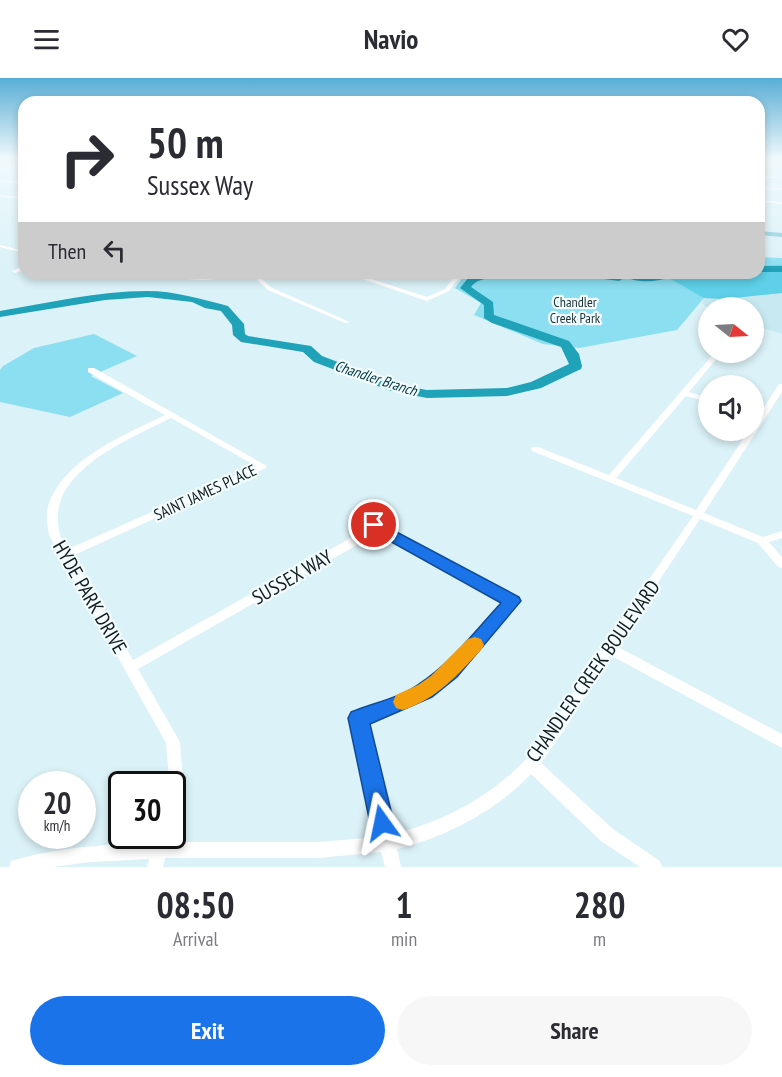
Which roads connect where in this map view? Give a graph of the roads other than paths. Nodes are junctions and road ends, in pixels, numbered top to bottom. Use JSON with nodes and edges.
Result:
{"nodes":[{"id":1,"x":0,"y":196,"type":"edge"},
{"id":2,"x":18,"y":198,"type":"edge"},
{"id":3,"x":765,"y":202,"type":"edge"},
{"id":4,"x":782,"y":203,"type":"edge"},
{"id":5,"x":765,"y":234,"type":"edge"},
{"id":6,"x":782,"y":235,"type":"edge"},
{"id":7,"x":0,"y":246,"type":"edge"},
{"id":8,"x":18,"y":248,"type":"edge"},
{"id":9,"x":12,"y":249,"type":"junction"},
{"id":10,"x":18,"y":250,"type":"edge"},
{"id":11,"x":18,"y":270,"type":"edge"},
{"id":12,"x":15,"y":271,"type":"dead end"},
{"id":13,"x":260,"y":279,"type":"edge"},
{"id":14,"x":366,"y":279,"type":"edge"},
{"id":15,"x":455,"y":279,"type":"edge"},
{"id":16,"x":347,"y":322,"type":"dead end"},
{"id":17,"x":710,"y":363,"type":"edge"},
{"id":18,"x":91,"y":370,"type":"dead end"},
{"id":19,"x":782,"y":386,"type":"edge"},
{"id":20,"x":685,"y":393,"type":"junction"},
{"id":21,"x":698,"y":397,"type":"edge"},
{"id":22,"x":764,"y":407,"type":"edge"},
{"id":23,"x":171,"y":415,"type":"junction"},
{"id":24,"x":746,"y":441,"type":"edge"},
{"id":25,"x":535,"y":449,"type":"dead end"},
{"id":26,"x":611,"y":478,"type":"junction"},
{"id":27,"x":699,"y":514,"type":"junction"},
{"id":28,"x":782,"y":534,"type":"edge"},
{"id":29,"x":762,"y":541,"type":"junction"},
{"id":30,"x":66,"y":554,"type":"junction"},
{"id":31,"x":782,"y":564,"type":"edge"},
{"id":32,"x":608,"y":648,"type":"junction"},
{"id":33,"x":131,"y":667,"type":"junction"},
{"id":34,"x":782,"y":741,"type":"edge"},
{"id":35,"x":531,"y":764,"type":"junction"},
{"id":36,"x":175,"y":771,"type":"edge"},
{"id":37,"x":386,"y":843,"type":"junction"},
{"id":38,"x":159,"y":851,"type":"edge"},
{"id":39,"x":17,"y":867,"type":"edge"},
{"id":40,"x":393,"y":867,"type":"edge"},
{"id":41,"x":654,"y":867,"type":"edge"}],
"edges":[{"from":1,"to":2,"type":"street"},
{"from":3,"to":4,"type":"street"},
{"from":5,"to":6,"type":"main road"},
{"from":7,"to":9,"type":"street"},
{"from":8,"to":9,"type":"street"},
{"from":9,"to":10,"type":"street"},
{"from":11,"to":12,"type":"street"},
{"from":13,"to":16,"type":"street"},
{"from":14,"to":15,"type":"street"},
{"from":17,"to":20,"type":"street"},
{"from":18,"to":23,"type":"street","name":"SAINT JAMES PLACE"},
{"from":19,"to":22,"type":"street","name":"CHANDLER CREEK BOULEVARD"},
{"from":20,"to":21,"type":"street"},
{"from":20,"to":26,"type":"street"},
{"from":23,"to":30,"type":"street","name":"HYDE PARK DRIVE"},
{"from":23,"to":30,"type":"street","name":"SAINT JAMES PLACE"},
{"from":24,"to":27,"type":"street","name":"CHANDLER CREEK BOULEVARD"},
{"from":25,"to":26,"type":"street"},
{"from":26,"to":27,"type":"street"},
{"from":27,"to":29,"type":"street"},
{"from":27,"to":32,"type":"street","name":"CHANDLER CREEK BOULEVARD"},
{"from":28,"to":29,"type":"street"},
{"from":29,"to":31,"type":"street"},
{"from":30,"to":33,"type":"street","name":"HYDE PARK DRIVE"},
{"from":32,"to":34,"type":"street"},
{"from":32,"to":35,"type":"street","name":"CHANDLER CREEK BOULEVARD"},
{"from":33,"to":36,"type":"street","name":"HYDE PARK DRIVE"},
{"from":33,"to":37,"type":"street","name":"SUSSEX WAY"},
{"from":35,"to":37,"type":"street","name":"CHANDLER CREEK BOULEVARD"},
{"from":35,"to":41,"type":"street"},
{"from":37,"to":38,"type":"street","name":"CHANDLER CREEK BOULEVARD"},
{"from":37,"to":40,"type":"street"},
{"from":38,"to":39,"type":"street","name":"CHANDLER CREEK BOULEVARD"}]}
